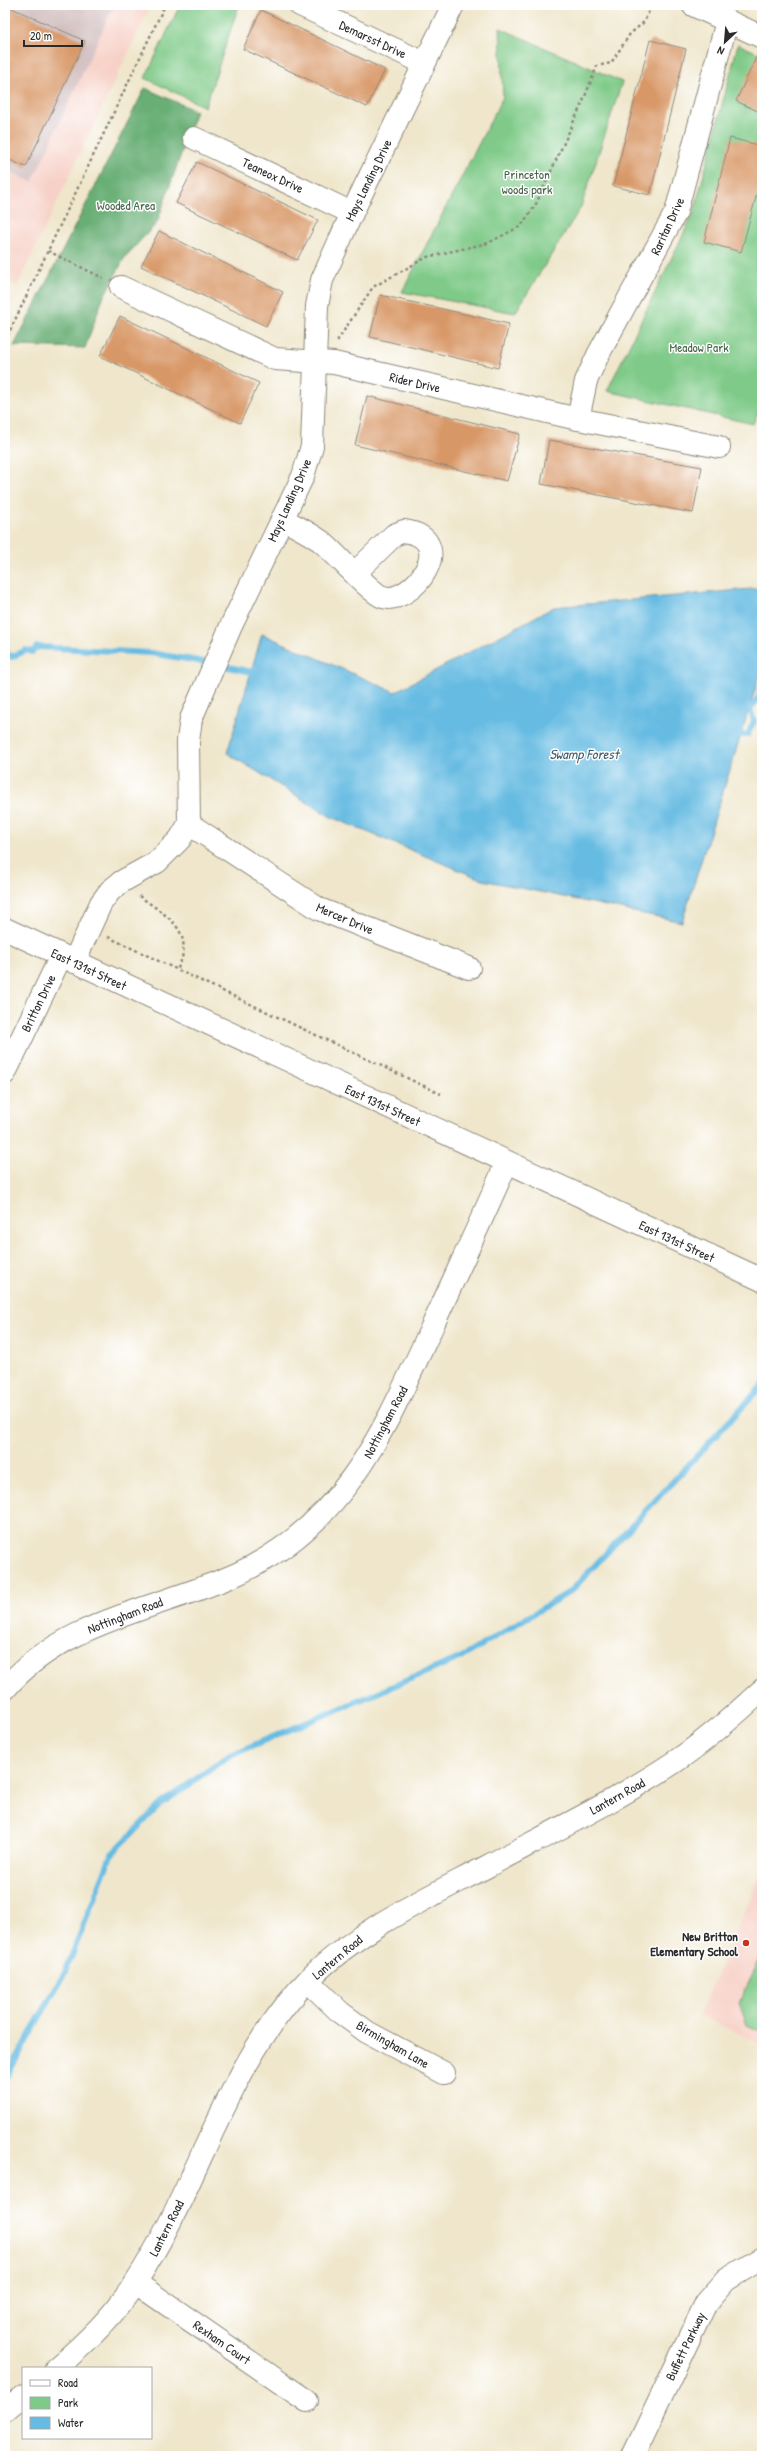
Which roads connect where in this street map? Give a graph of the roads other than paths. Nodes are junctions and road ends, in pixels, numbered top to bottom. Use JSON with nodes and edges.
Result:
{"nodes":[{"id":1,"x":300,"y":5,"type":"edge"},
{"id":2,"x":453,"y":5,"type":"edge"},
{"id":3,"x":694,"y":5,"type":"edge"},
{"id":4,"x":727,"y":21,"type":"junction"},
{"id":5,"x":762,"y":37,"type":"edge"},
{"id":6,"x":424,"y":63,"type":"junction"},
{"id":7,"x":194,"y":138,"type":"dead end"},
{"id":8,"x":352,"y":213,"type":"junction"},
{"id":9,"x":121,"y":287,"type":"road end"},
{"id":10,"x":316,"y":363,"type":"junction"},
{"id":11,"x":578,"y":419,"type":"junction"},
{"id":12,"x":719,"y":447,"type":"dead end"},
{"id":13,"x":282,"y":519,"type":"junction"},
{"id":14,"x":355,"y":573,"type":"dead end"},
{"id":15,"x":189,"y":824,"type":"junction"},
{"id":16,"x":5,"y":929,"type":"edge"},
{"id":17,"x":67,"y":959,"type":"junction"},
{"id":18,"x":469,"y":968,"type":"dead end"},
{"id":19,"x":5,"y":1073,"type":"edge"},
{"id":20,"x":507,"y":1162,"type":"junction"},
{"id":21,"x":762,"y":1280,"type":"edge"},
{"id":22,"x":5,"y":1689,"type":"edge"},
{"id":23,"x":762,"y":1690,"type":"edge"},
{"id":24,"x":308,"y":1981,"type":"junction"},
{"id":25,"x":444,"y":2073,"type":"dead end"},
{"id":26,"x":762,"y":2258,"type":"edge"},
{"id":27,"x":136,"y":2283,"type":"junction"},
{"id":28,"x":57,"y":2367,"type":"edge"},
{"id":29,"x":22,"y":2397,"type":"edge"},
{"id":30,"x":307,"y":2401,"type":"dead end"},
{"id":31,"x":5,"y":2411,"type":"edge"},
{"id":32,"x":633,"y":2456,"type":"edge"}],
"edges":[{"from":1,"to":6,"type":"street","name":"Demarsst Drive"},
{"from":2,"to":6,"type":"street","name":"Mays Landing Drive"},
{"from":3,"to":4,"type":"street"},
{"from":4,"to":5,"type":"street"},
{"from":4,"to":11,"type":"street","name":"Raritan Drive"},
{"from":6,"to":8,"type":"street","name":"Mays Landing Drive"},
{"from":7,"to":8,"type":"street","name":"Teaneox Drive"},
{"from":8,"to":10,"type":"street","name":"Mays Landing Drive"},
{"from":9,"to":10,"type":"street","name":"Rider Drive"},
{"from":10,"to":11,"type":"street","name":"Rider Drive"},
{"from":10,"to":13,"type":"street","name":"Mays Landing Drive"},
{"from":11,"to":12,"type":"street","name":"Rider Drive"},
{"from":13,"to":14,"type":"street"},
{"from":13,"to":15,"type":"street","name":"Mays Landing Drive"},
{"from":15,"to":17,"type":"street"},
{"from":15,"to":18,"type":"street","name":"Mercer Drive"},
{"from":16,"to":17,"type":"street","name":"East 131st Street"},
{"from":17,"to":19,"type":"street","name":"Britton Drive"},
{"from":17,"to":20,"type":"street","name":"East 131st Street"},
{"from":20,"to":21,"type":"street","name":"East 131st Street"},
{"from":20,"to":22,"type":"street","name":"Nottingham Road"},
{"from":23,"to":24,"type":"street","name":"Lantern Road"},
{"from":24,"to":25,"type":"street","name":"Birmingham Lane"},
{"from":24,"to":27,"type":"street","name":"Lantern Road"},
{"from":26,"to":32,"type":"street","name":"Buffett Parkway"},
{"from":27,"to":28,"type":"street","name":"Lantern Road"},
{"from":27,"to":30,"type":"street","name":"Rexham Court"},
{"from":29,"to":31,"type":"street"}]}
